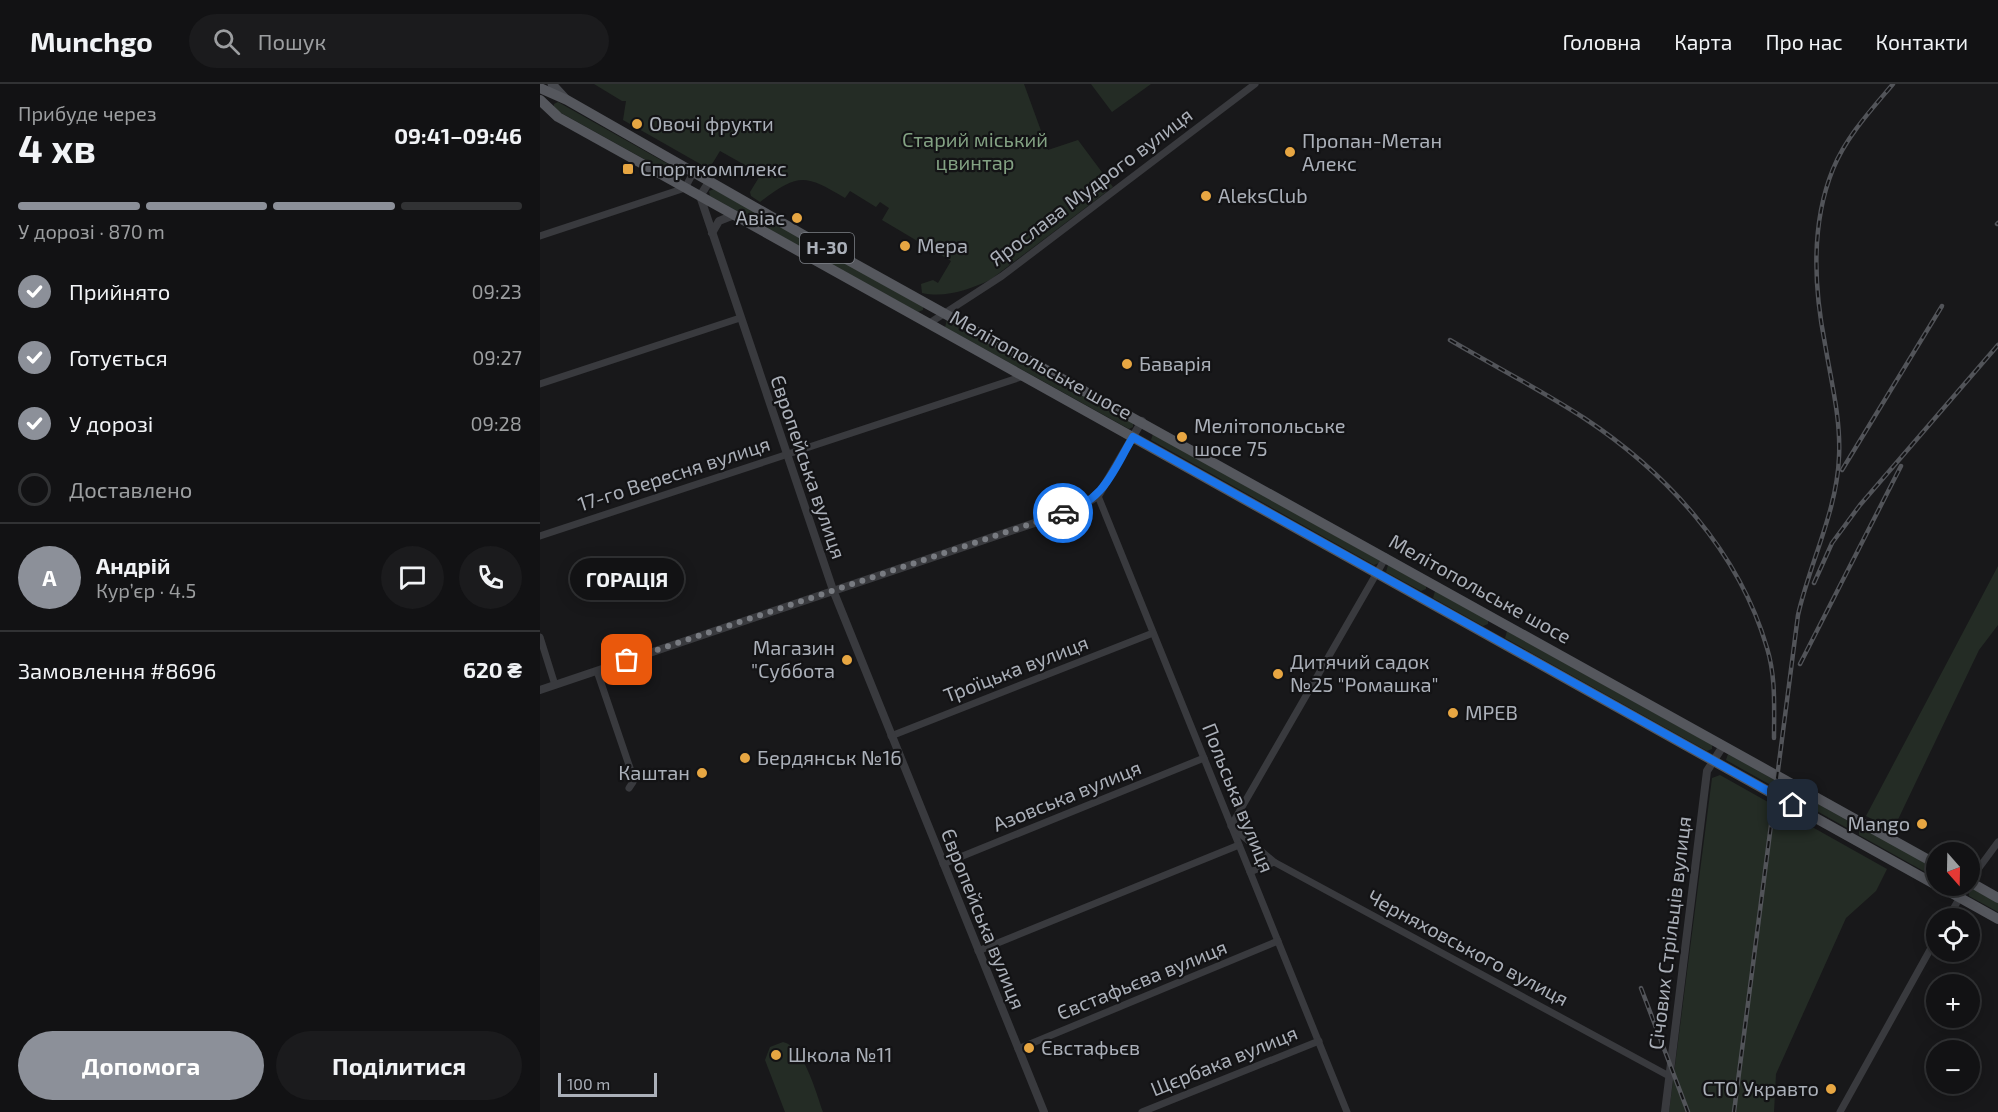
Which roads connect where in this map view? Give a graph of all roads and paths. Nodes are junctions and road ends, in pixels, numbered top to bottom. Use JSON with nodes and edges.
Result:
{"nodes":[{"id":1,"x":552,"y":84,"type":"edge"},
{"id":2,"x":1255,"y":84,"type":"edge"},
{"id":3,"x":540,"y":88,"type":"edge"},
{"id":4,"x":540,"y":98,"type":"edge"},
{"id":5,"x":567,"y":100,"type":"junction"},
{"id":6,"x":540,"y":109,"type":"edge"},
{"id":7,"x":558,"y":117,"type":"junction"},
{"id":8,"x":693,"y":173,"type":"junction"},
{"id":9,"x":709,"y":182,"type":"junction"},
{"id":10,"x":685,"y":188,"type":"junction"},
{"id":11,"x":700,"y":196,"type":"junction"},
{"id":12,"x":734,"y":215,"type":"junction"},
{"id":13,"x":712,"y":233,"type":"junction"},
{"id":14,"x":540,"y":236,"type":"edge"},
{"id":15,"x":945,"y":313,"type":"junction"},
{"id":16,"x":740,"y":318,"type":"junction"},
{"id":17,"x":928,"y":324,"type":"junction"},
{"id":18,"x":1024,"y":376,"type":"junction"},
{"id":19,"x":540,"y":384,"type":"edge"},
{"id":20,"x":1142,"y":421,"type":"junction"},
{"id":21,"x":1133,"y":437,"type":"junction"},
{"id":22,"x":787,"y":454,"type":"junction"},
{"id":23,"x":1098,"y":496,"type":"junction"},
{"id":24,"x":540,"y":536,"type":"edge"},
{"id":25,"x":1386,"y":557,"type":"junction"},
{"id":26,"x":1376,"y":573,"type":"junction"},
{"id":27,"x":833,"y":591,"type":"junction"},
{"id":28,"x":1154,"y":633,"type":"junction"},
{"id":29,"x":540,"y":638,"type":"edge"},
{"id":30,"x":597,"y":670,"type":"junction"},
{"id":31,"x":555,"y":685,"type":"junction"},
{"id":32,"x":540,"y":690,"type":"edge"},
{"id":33,"x":891,"y":736,"type":"junction"},
{"id":34,"x":1723,"y":746,"type":"junction"},
{"id":35,"x":1204,"y":758,"type":"junction"},
{"id":36,"x":1714,"y":761,"type":"junction"},
{"id":37,"x":629,"y":788,"type":"dead end"},
{"id":38,"x":1231,"y":826,"type":"junction"},
{"id":39,"x":1998,"y":842,"type":"edge"},
{"id":40,"x":1239,"y":845,"type":"junction"},
{"id":41,"x":1926,"y":858,"type":"edge"},
{"id":42,"x":1274,"y":862,"type":"junction"},
{"id":43,"x":943,"y":864,"type":"junction"},
{"id":44,"x":1980,"y":867,"type":"edge"},
{"id":45,"x":1250,"y":872,"type":"junction"},
{"id":46,"x":1926,"y":879,"type":"edge"},
{"id":47,"x":1980,"y":888,"type":"edge"},
{"id":48,"x":1956,"y":896,"type":"edge"},
{"id":49,"x":1960,"y":898,"type":"junction"},
{"id":50,"x":1998,"y":898,"type":"edge"},
{"id":51,"x":1954,"y":908,"type":"edge"},
{"id":52,"x":1998,"y":919,"type":"edge"},
{"id":53,"x":1278,"y":941,"type":"junction"},
{"id":54,"x":978,"y":951,"type":"junction"},
{"id":55,"x":1926,"y":957,"type":"edge"},
{"id":56,"x":1319,"y":1041,"type":"junction"},
{"id":57,"x":1018,"y":1048,"type":"junction"},
{"id":58,"x":1669,"y":1076,"type":"junction"},
{"id":59,"x":1044,"y":1112,"type":"edge"},
{"id":60,"x":1142,"y":1112,"type":"edge"},
{"id":61,"x":1347,"y":1112,"type":"edge"},
{"id":62,"x":1665,"y":1112,"type":"edge"},
{"id":63,"x":1840,"y":1112,"type":"edge"}],
"edges":[{"from":1,"to":5,"type":"main road"},
{"from":2,"to":15,"type":"street","name":"Ярослава Мудрого вулиця"},
{"from":3,"to":5,"type":"main road","name":"Мелітопольське шосе"},
{"from":4,"to":5,"type":"main road"},
{"from":4,"to":7,"type":"main road","name":"Мелітопольське шосе"},
{"from":5,"to":8,"type":"main road","name":"Мелітопольське шосе","number":"Н-30"},
{"from":6,"to":7,"type":"main road"},
{"from":7,"to":10,"type":"main road","name":"Мелітопольське шосе","number":"Н-30"},
{"from":8,"to":9,"type":"main road","name":"Мелітопольське шосе","number":"Н-30"},
{"from":8,"to":10,"type":"street"},
{"from":9,"to":11,"type":"street"},
{"from":9,"to":15,"type":"main road","name":"Мелітопольське шосе","number":"Н-30"},
{"from":10,"to":11,"type":"main road","name":"Мелітопольське шосе","number":"Н-30"},
{"from":10,"to":14,"type":"street"},
{"from":11,"to":12,"type":"main road","name":"Мелітопольське шосе","number":"Н-30"},
{"from":11,"to":13,"type":"street","name":"Європейська вулиця"},
{"from":12,"to":13,"type":"street"},
{"from":12,"to":17,"type":"main road","name":"Мелітопольське шосе","number":"Н-30"},
{"from":13,"to":16,"type":"street","name":"Європейська вулиця"},
{"from":15,"to":17,"type":"street","name":"Ярослава Мудрого вулиця"},
{"from":15,"to":20,"type":"main road","name":"Мелітопольське шосе","number":"Н-30"},
{"from":16,"to":19,"type":"street"},
{"from":16,"to":22,"type":"street","name":"Європейська вулиця"},
{"from":17,"to":18,"type":"main road","name":"Мелітопольське шосе","number":"Н-30"},
{"from":18,"to":21,"type":"main road","name":"Мелітопольське шосе","number":"Н-30"},
{"from":18,"to":22,"type":"street","name":"17-го Вересня вулиця"},
{"from":20,"to":21,"type":"street"},
{"from":20,"to":25,"type":"main road","name":"Мелітопольське шосе","number":"Н-30"},
{"from":21,"to":23,"type":"street"},
{"from":21,"to":26,"type":"main road","name":"Мелітопольське шосе","number":"Н-30"},
{"from":22,"to":24,"type":"street","name":"17-го Вересня вулиця"},
{"from":22,"to":27,"type":"street","name":"Європейська вулиця"},
{"from":23,"to":27,"type":"street"},
{"from":23,"to":28,"type":"street","name":"Польська вулиця"},
{"from":25,"to":26,"type":"street"},
{"from":25,"to":34,"type":"main road","name":"Мелітопольське шосе","number":"Н-30"},
{"from":26,"to":36,"type":"main road","name":"Мелітопольське шосе","number":"Н-30"},
{"from":26,"to":38,"type":"street"},
{"from":27,"to":30,"type":"street"},
{"from":27,"to":33,"type":"street","name":"Європейська вулиця"},
{"from":28,"to":33,"type":"street","name":"Троїцька вулиця"},
{"from":28,"to":35,"type":"street","name":"Польська вулиця"},
{"from":29,"to":31,"type":"street"},
{"from":30,"to":31,"type":"street"},
{"from":30,"to":37,"type":"street"},
{"from":31,"to":32,"type":"street"},
{"from":33,"to":43,"type":"street","name":"Європейська вулиця"},
{"from":34,"to":36,"type":"street","name":"Січових Стрільців вулиця"},
{"from":34,"to":41,"type":"main road","name":"Мелітопольське шосе","number":"Н-30"},
{"from":35,"to":38,"type":"street","name":"Польська вулиця"},
{"from":35,"to":43,"type":"street","name":"Азовська вулиця"},
{"from":36,"to":46,"type":"main road","name":"Мелітопольське шосе","number":"Н-30"},
{"from":36,"to":58,"type":"street","name":"Січових Стрільців вулиця"},
{"from":38,"to":40,"type":"street","name":"Польська вулиця"},
{"from":38,"to":42,"type":"street","name":"Черняховського вулиця"},
{"from":39,"to":44,"type":"street"},
{"from":40,"to":45,"type":"street","name":"Польська вулиця"},
{"from":40,"to":54,"type":"street"},
{"from":42,"to":45,"type":"street"},
{"from":42,"to":58,"type":"street","name":"Черняховського вулиця"},
{"from":43,"to":54,"type":"street","name":"Європейська вулиця"},
{"from":45,"to":53,"type":"street","name":"Польська вулиця"},
{"from":47,"to":50,"type":"main road"},
{"from":48,"to":49,"type":"main road","name":"Мелітопольське шосе","number":"Н-30"},
{"from":49,"to":51,"type":"street"},
{"from":49,"to":52,"type":"main road","name":"Мелітопольське шосе","number":"Н-30"},
{"from":53,"to":56,"type":"street","name":"Польська вулиця"},
{"from":53,"to":57,"type":"street","name":"Євстафьєва вулиця"},
{"from":54,"to":57,"type":"street","name":"Європейська вулиця"},
{"from":55,"to":63,"type":"street"},
{"from":56,"to":60,"type":"street","name":"Щєрбака вулиця"},
{"from":56,"to":61,"type":"street","name":"Польська вулиця"},
{"from":57,"to":59,"type":"street","name":"Європейська вулиця"},
{"from":58,"to":62,"type":"street","name":"Січових Стрільців вулиця"}]}
